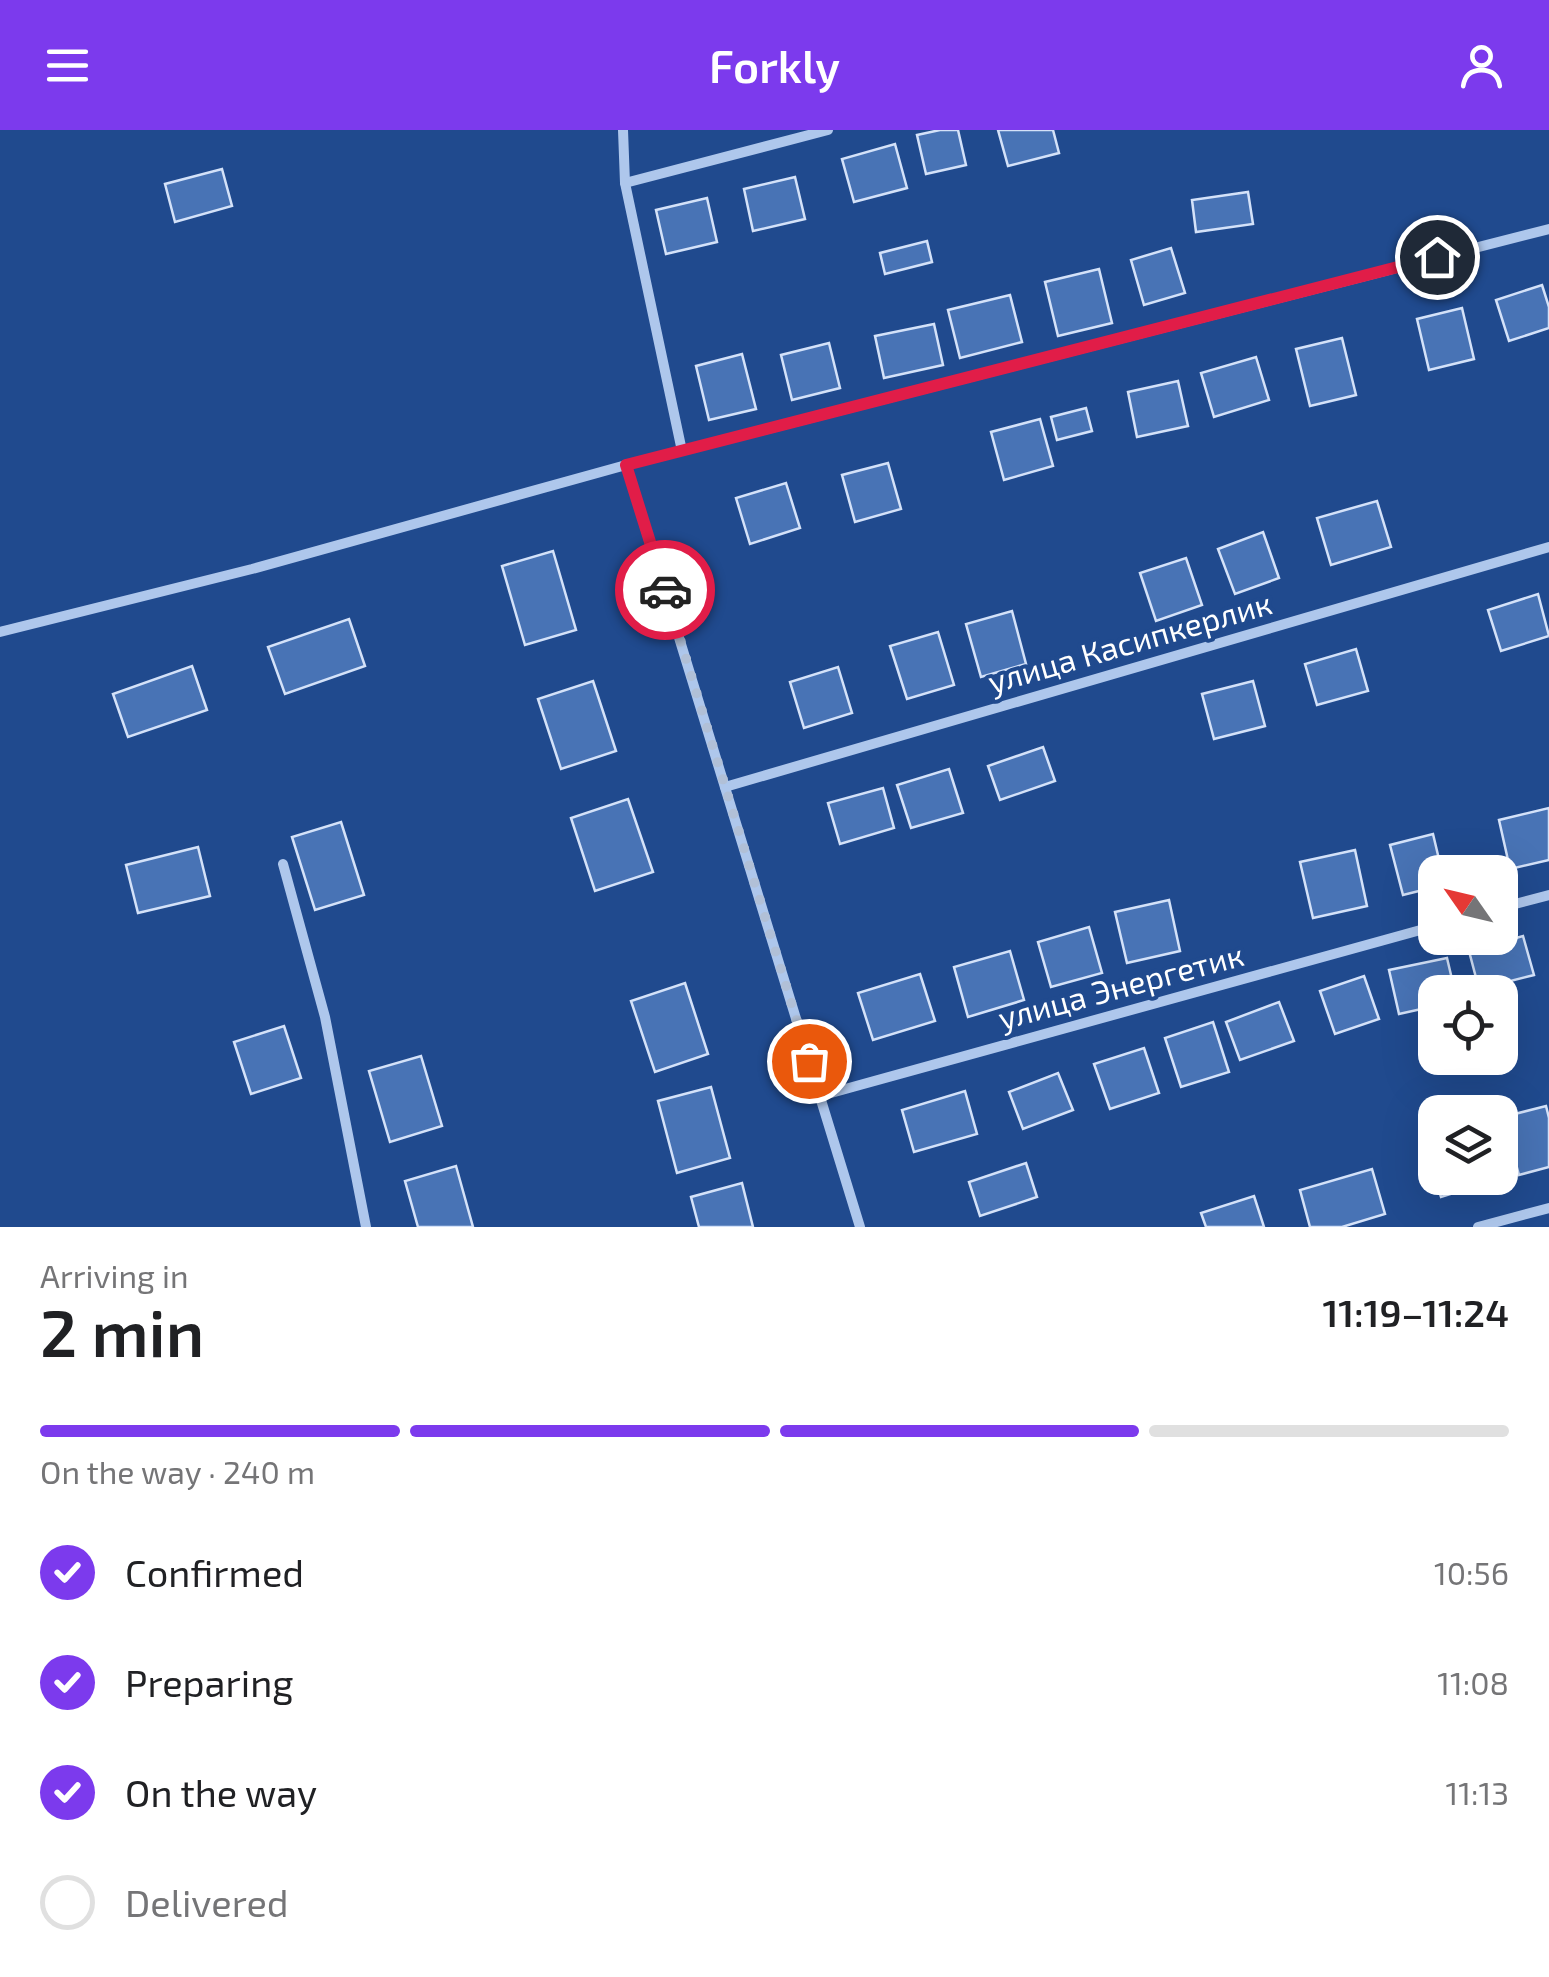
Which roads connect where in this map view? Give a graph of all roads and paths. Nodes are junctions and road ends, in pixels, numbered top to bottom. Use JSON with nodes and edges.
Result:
{"nodes":[{"id":1,"x":623,"y":130,"type":"edge"},
{"id":2,"x":828,"y":130,"type":"edge"},
{"id":3,"x":626,"y":182,"type":"junction"},
{"id":4,"x":1549,"y":228,"type":"edge"},
{"id":5,"x":682,"y":450,"type":"junction"},
{"id":6,"x":626,"y":465,"type":"junction"},
{"id":7,"x":1549,"y":548,"type":"edge"},
{"id":8,"x":0,"y":632,"type":"edge"},
{"id":9,"x":725,"y":787,"type":"junction"},
{"id":10,"x":283,"y":864,"type":"dead end"},
{"id":11,"x":1549,"y":895,"type":"edge"},
{"id":12,"x":1518,"y":903,"type":"edge"},
{"id":13,"x":1418,"y":931,"type":"edge"},
{"id":14,"x":820,"y":1096,"type":"junction"},
{"id":15,"x":1549,"y":1208,"type":"edge"},
{"id":16,"x":366,"y":1227,"type":"edge"},
{"id":17,"x":860,"y":1227,"type":"edge"},
{"id":18,"x":1478,"y":1227,"type":"edge"}],
"edges":[{"from":1,"to":3,"type":"street"},
{"from":2,"to":3,"type":"street"},
{"from":3,"to":5,"type":"street"},
{"from":4,"to":5,"type":"street"},
{"from":5,"to":6,"type":"street"},
{"from":6,"to":8,"type":"street"},
{"from":6,"to":9,"type":"street"},
{"from":7,"to":9,"type":"street","name":"улица Касипкерлик"},
{"from":9,"to":14,"type":"street"},
{"from":10,"to":16,"type":"street"},
{"from":11,"to":12,"type":"street"},
{"from":13,"to":14,"type":"street","name":"улица Энергетик"},
{"from":14,"to":17,"type":"street"},
{"from":15,"to":18,"type":"street"}]}
